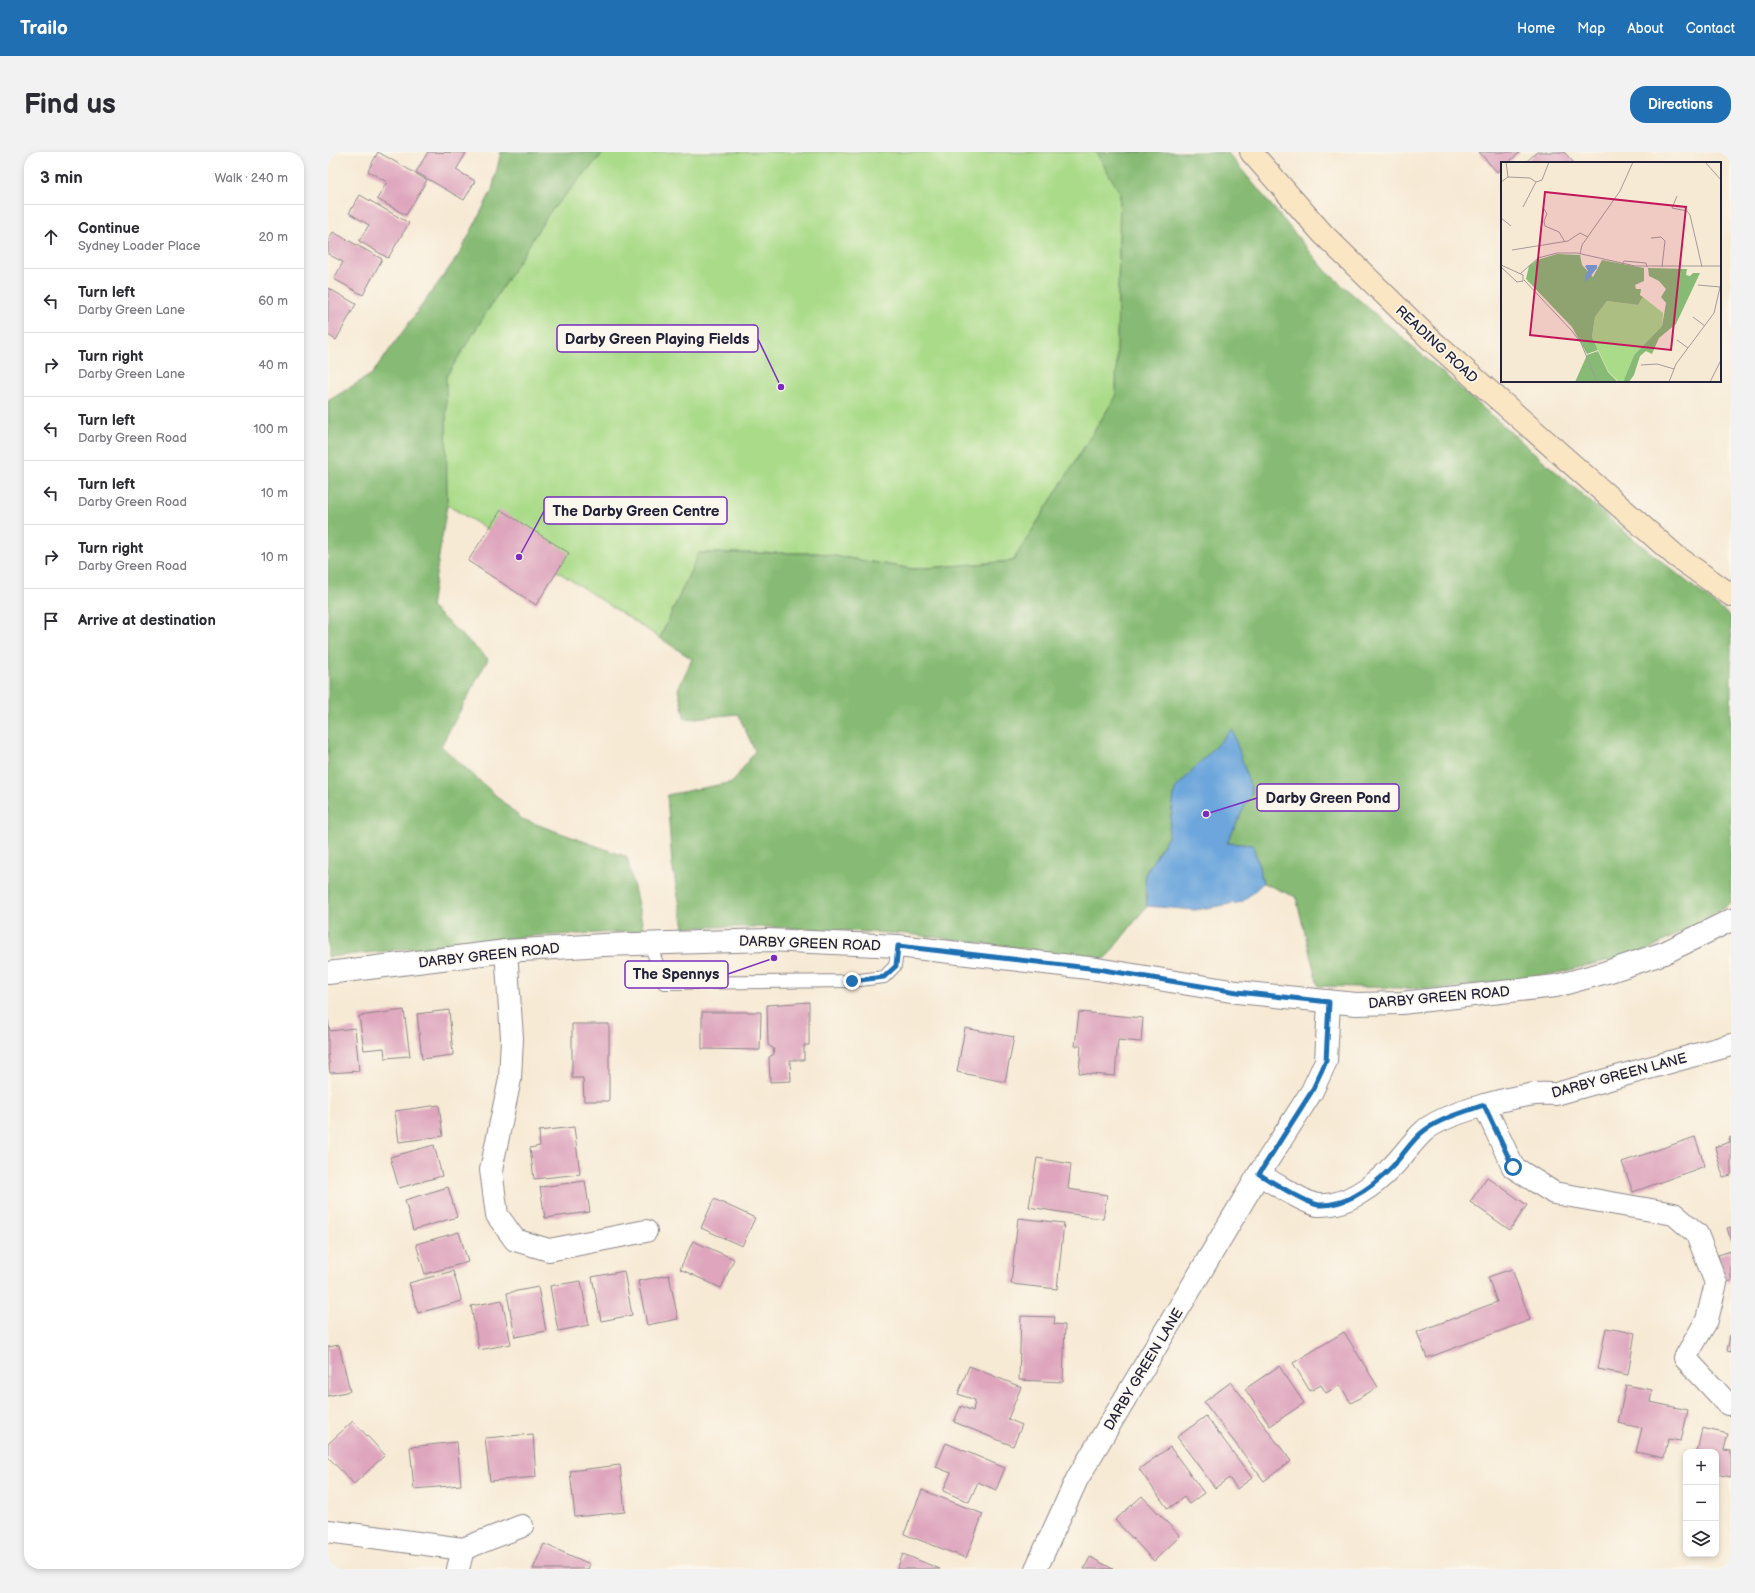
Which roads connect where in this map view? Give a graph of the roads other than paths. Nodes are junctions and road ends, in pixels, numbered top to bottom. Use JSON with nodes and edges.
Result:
{"nodes":[{"id":1,"x":1251,"y":152,"type":"edge"},
{"id":2,"x":1731,"y":595,"type":"edge"},
{"id":3,"x":1731,"y":920,"type":"edge"},
{"id":4,"x":650,"y":944,"type":"junction"},
{"id":5,"x":898,"y":946,"type":"junction"},
{"id":6,"x":506,"y":951,"type":"junction"},
{"id":7,"x":328,"y":974,"type":"edge"},
{"id":8,"x":1329,"y":1002,"type":"junction"},
{"id":9,"x":1731,"y":1044,"type":"edge"},
{"id":10,"x":1484,"y":1105,"type":"junction"},
{"id":11,"x":1259,"y":1174,"type":"junction"},
{"id":12,"x":646,"y":1231,"type":"dead end"},
{"id":13,"x":1728,"y":1404,"type":"dead end"},
{"id":14,"x":522,"y":1526,"type":"dead end"},
{"id":15,"x":328,"y":1531,"type":"edge"},
{"id":16,"x":461,"y":1559,"type":"edge"},
{"id":17,"x":1036,"y":1569,"type":"edge"}],
"edges":[{"from":1,"to":2,"type":"main road","name":"READING ROAD"},
{"from":3,"to":8,"type":"street","name":"DARBY GREEN ROAD"},
{"from":4,"to":5,"type":"street","name":"DARBY GREEN ROAD"},
{"from":4,"to":5,"type":"lane","name":"DARBY GREEN ROAD"},
{"from":4,"to":6,"type":"street","name":"DARBY GREEN ROAD"},
{"from":5,"to":8,"type":"street","name":"DARBY GREEN ROAD"},
{"from":6,"to":7,"type":"street","name":"DARBY GREEN ROAD"},
{"from":6,"to":12,"type":"street"},
{"from":8,"to":11,"type":"street","name":"DARBY GREEN LANE"},
{"from":9,"to":10,"type":"street","name":"DARBY GREEN LANE"},
{"from":10,"to":11,"type":"street","name":"DARBY GREEN LANE"},
{"from":10,"to":13,"type":"street"},
{"from":11,"to":17,"type":"street","name":"DARBY GREEN LANE"},
{"from":14,"to":16,"type":"street"},
{"from":15,"to":16,"type":"street"}]}
